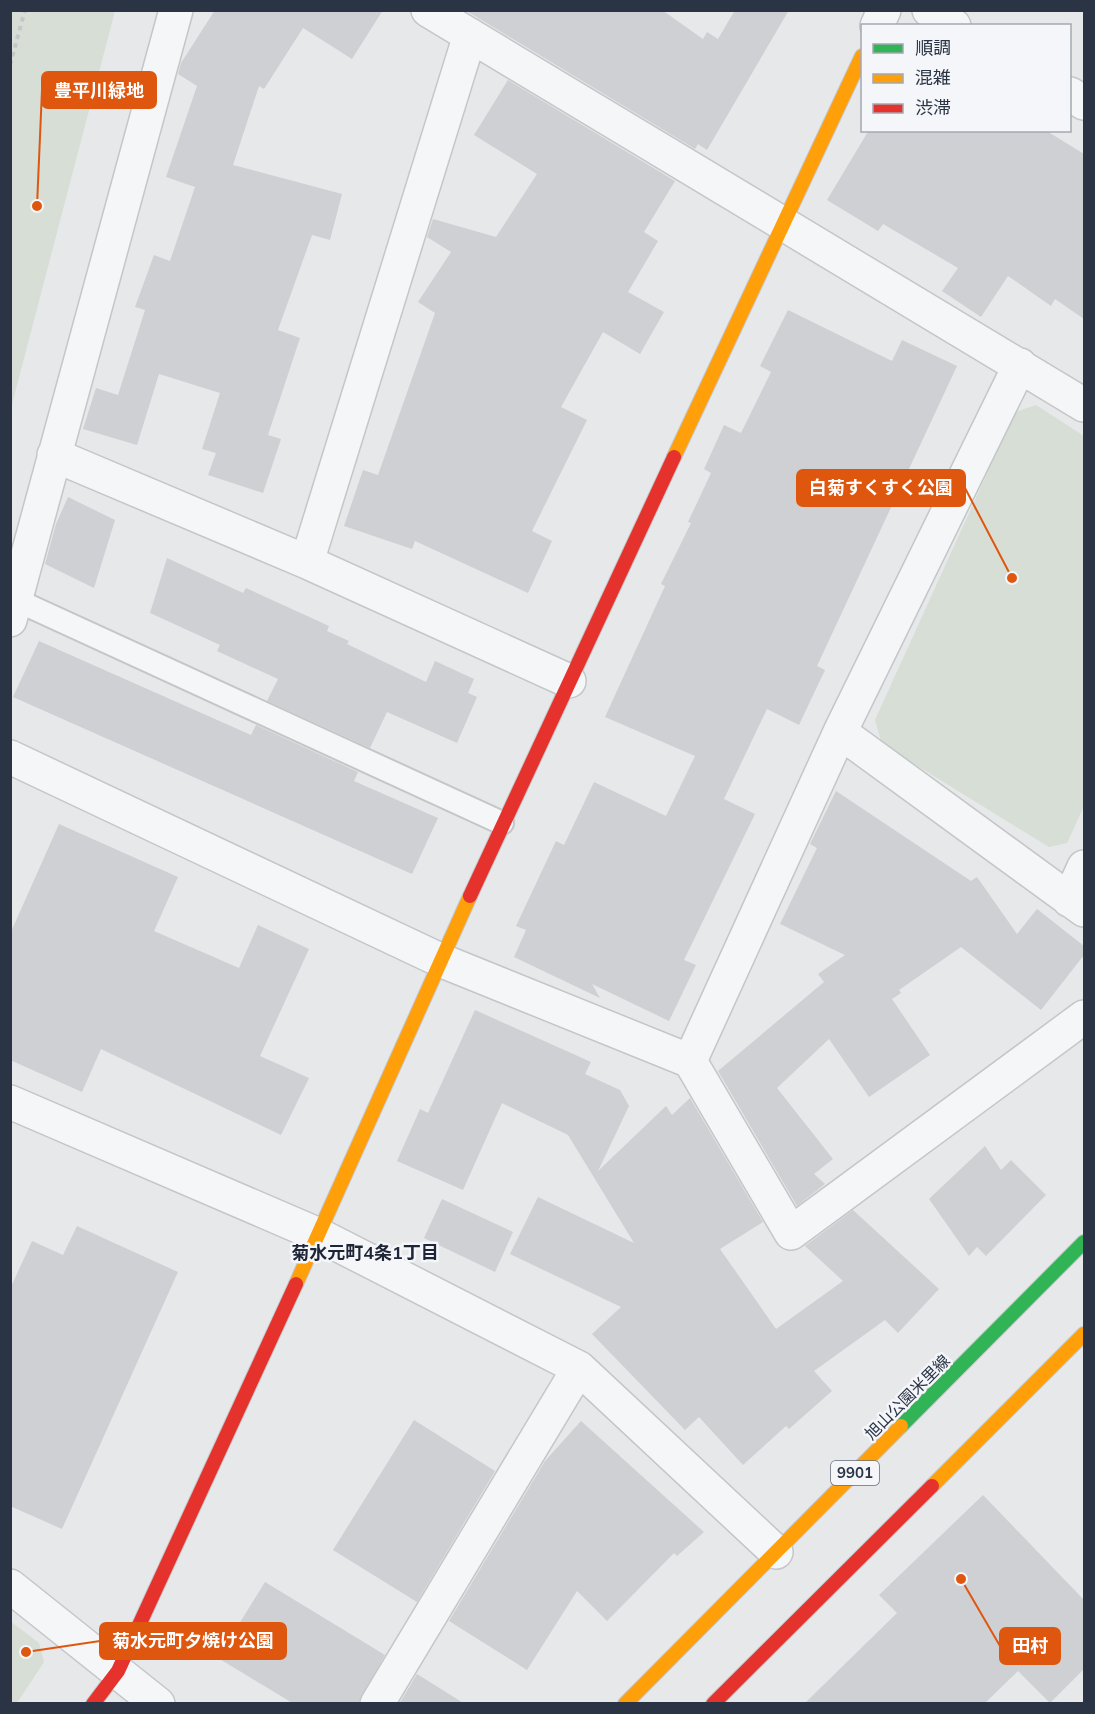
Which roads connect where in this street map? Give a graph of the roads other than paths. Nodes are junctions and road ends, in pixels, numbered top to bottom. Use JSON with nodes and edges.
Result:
{"nodes":[{"id":1,"x":176,"y":10,"type":"edge"},
{"id":2,"x":428,"y":10,"type":"edge"},
{"id":3,"x":884,"y":10,"type":"edge"},
{"id":4,"x":929,"y":10,"type":"edge"},
{"id":5,"x":878,"y":24,"type":"edge"},
{"id":6,"x":951,"y":24,"type":"edge"},
{"id":7,"x":470,"y":35,"type":"junction"},
{"id":8,"x":861,"y":58,"type":"edge"},
{"id":9,"x":1071,"y":95,"type":"edge"},
{"id":10,"x":1084,"y":103,"type":"edge"},
{"id":11,"x":784,"y":222,"type":"junction"},
{"id":12,"x":1020,"y":365,"type":"junction"},
{"id":13,"x":1084,"y":405,"type":"edge"},
{"id":14,"x":54,"y":455,"type":"junction"},
{"id":15,"x":307,"y":562,"type":"junction"},
{"id":16,"x":13,"y":610,"type":"edge"},
{"id":17,"x":569,"y":681,"type":"junction"},
{"id":18,"x":840,"y":732,"type":"junction"},
{"id":19,"x":10,"y":757,"type":"edge"},
{"id":20,"x":502,"y":823,"type":"junction"},
{"id":21,"x":1084,"y":867,"type":"edge"},
{"id":22,"x":1077,"y":905,"type":"edge"},
{"id":23,"x":440,"y":960,"type":"junction"},
{"id":24,"x":1084,"y":1017,"type":"edge"},
{"id":25,"x":690,"y":1061,"type":"junction"},
{"id":26,"x":10,"y":1102,"type":"edge"},
{"id":27,"x":319,"y":1235,"type":"junction"},
{"id":28,"x":1084,"y":1242,"type":"edge"},
{"id":29,"x":1084,"y":1334,"type":"edge"},
{"id":30,"x":579,"y":1368,"type":"junction"},
{"id":31,"x":776,"y":1552,"type":"junction"},
{"id":32,"x":10,"y":1586,"type":"edge"},
{"id":33,"x":118,"y":1671,"type":"junction"},
{"id":34,"x":93,"y":1704,"type":"edge"},
{"id":35,"x":158,"y":1704,"type":"edge"},
{"id":36,"x":377,"y":1704,"type":"edge"},
{"id":37,"x":626,"y":1704,"type":"edge"},
{"id":38,"x":712,"y":1704,"type":"edge"}],
"edges":[{"from":1,"to":14,"type":"street"},
{"from":2,"to":7,"type":"street"},
{"from":3,"to":5,"type":"street"},
{"from":4,"to":6,"type":"street"},
{"from":7,"to":11,"type":"street"},
{"from":7,"to":15,"type":"street"},
{"from":8,"to":11,"type":"street"},
{"from":9,"to":10,"type":"street"},
{"from":11,"to":12,"type":"street"},
{"from":11,"to":17,"type":"street"},
{"from":12,"to":13,"type":"street"},
{"from":12,"to":18,"type":"street"},
{"from":14,"to":15,"type":"street"},
{"from":14,"to":16,"type":"street"},
{"from":15,"to":17,"type":"street"},
{"from":16,"to":20,"type":"lane"},
{"from":17,"to":20,"type":"street"},
{"from":18,"to":22,"type":"street"},
{"from":18,"to":25,"type":"street"},
{"from":19,"to":23,"type":"street"},
{"from":20,"to":23,"type":"street"},
{"from":21,"to":22,"type":"street"},
{"from":23,"to":25,"type":"street"},
{"from":23,"to":27,"type":"street"},
{"from":24,"to":25,"type":"street"},
{"from":26,"to":27,"type":"street"},
{"from":27,"to":30,"type":"street"},
{"from":27,"to":33,"type":"street"},
{"from":28,"to":31,"type":"street","name":"旭山公園米里線","number":"9901"},
{"from":29,"to":38,"type":"street"},
{"from":30,"to":31,"type":"street"},
{"from":30,"to":36,"type":"street"},
{"from":31,"to":37,"type":"street","name":"旭山公園米里線","number":"9901"},
{"from":32,"to":33,"type":"street"},
{"from":33,"to":34,"type":"street"},
{"from":33,"to":35,"type":"street"}]}
